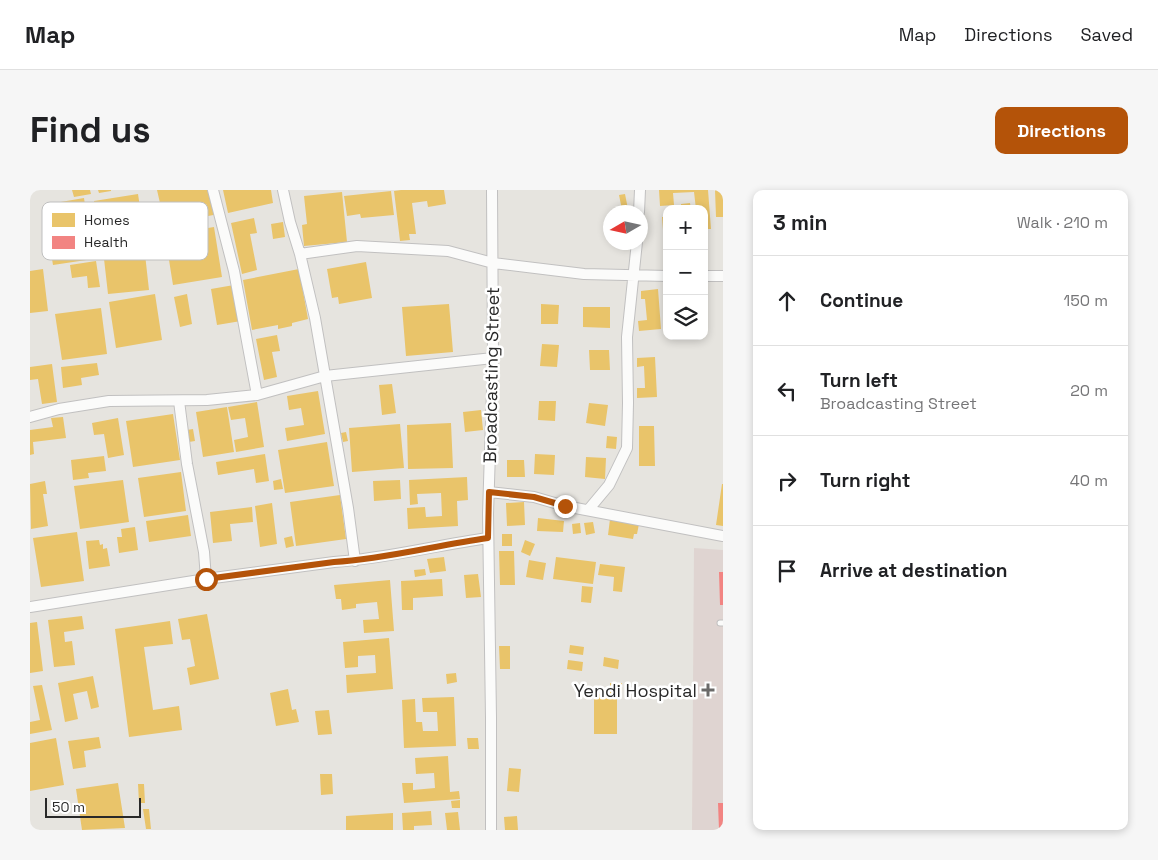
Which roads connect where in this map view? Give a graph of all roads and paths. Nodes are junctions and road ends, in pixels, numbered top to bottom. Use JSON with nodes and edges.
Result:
{"nodes":[{"id":1,"x":213,"y":190,"type":"edge"},
{"id":2,"x":283,"y":190,"type":"edge"},
{"id":3,"x":492,"y":190,"type":"edge"},
{"id":4,"x":640,"y":190,"type":"edge"},
{"id":5,"x":639,"y":205,"type":"edge"},
{"id":6,"x":637,"y":250,"type":"edge"},
{"id":7,"x":300,"y":254,"type":"junction"},
{"id":8,"x":492,"y":263,"type":"junction"},
{"id":9,"x":633,"y":276,"type":"junction"},
{"id":10,"x":663,"y":276,"type":"edge"},
{"id":11,"x":708,"y":276,"type":"edge"},
{"id":12,"x":723,"y":276,"type":"edge"},
{"id":13,"x":493,"y":358,"type":"junction"},
{"id":14,"x":325,"y":376,"type":"junction"},
{"id":15,"x":256,"y":395,"type":"junction"},
{"id":16,"x":179,"y":400,"type":"junction"},
{"id":17,"x":30,"y":417,"type":"edge"},
{"id":18,"x":489,"y":492,"type":"junction"},
{"id":19,"x":589,"y":509,"type":"junction"},
{"id":20,"x":723,"y":536,"type":"edge"},
{"id":21,"x":488,"y":538,"type":"junction"},
{"id":22,"x":355,"y":561,"type":"junction"},
{"id":23,"x":206,"y":579,"type":"junction"},
{"id":24,"x":30,"y":607,"type":"edge"},
{"id":25,"x":490,"y":830,"type":"edge"}],
"edges":[{"from":1,"to":15,"type":"street"},
{"from":2,"to":7,"type":"street"},
{"from":3,"to":8,"type":"street","name":"Broadcasting Street"},
{"from":4,"to":5,"type":"street"},
{"from":6,"to":9,"type":"street"},
{"from":7,"to":8,"type":"street"},
{"from":7,"to":14,"type":"street"},
{"from":8,"to":9,"type":"street"},
{"from":8,"to":13,"type":"street","name":"Broadcasting Street"},
{"from":9,"to":10,"type":"street"},
{"from":9,"to":19,"type":"street"},
{"from":11,"to":12,"type":"street"},
{"from":13,"to":14,"type":"street"},
{"from":13,"to":18,"type":"street","name":"Broadcasting Street"},
{"from":14,"to":15,"type":"street"},
{"from":14,"to":22,"type":"street"},
{"from":15,"to":16,"type":"street"},
{"from":16,"to":17,"type":"street"},
{"from":16,"to":23,"type":"street"},
{"from":18,"to":19,"type":"street"},
{"from":18,"to":21,"type":"street","name":"Broadcasting Street"},
{"from":19,"to":20,"type":"street"},
{"from":21,"to":22,"type":"street"},
{"from":21,"to":25,"type":"street","name":"Broadcasting Street"},
{"from":22,"to":23,"type":"street"},
{"from":23,"to":24,"type":"street"}]}
